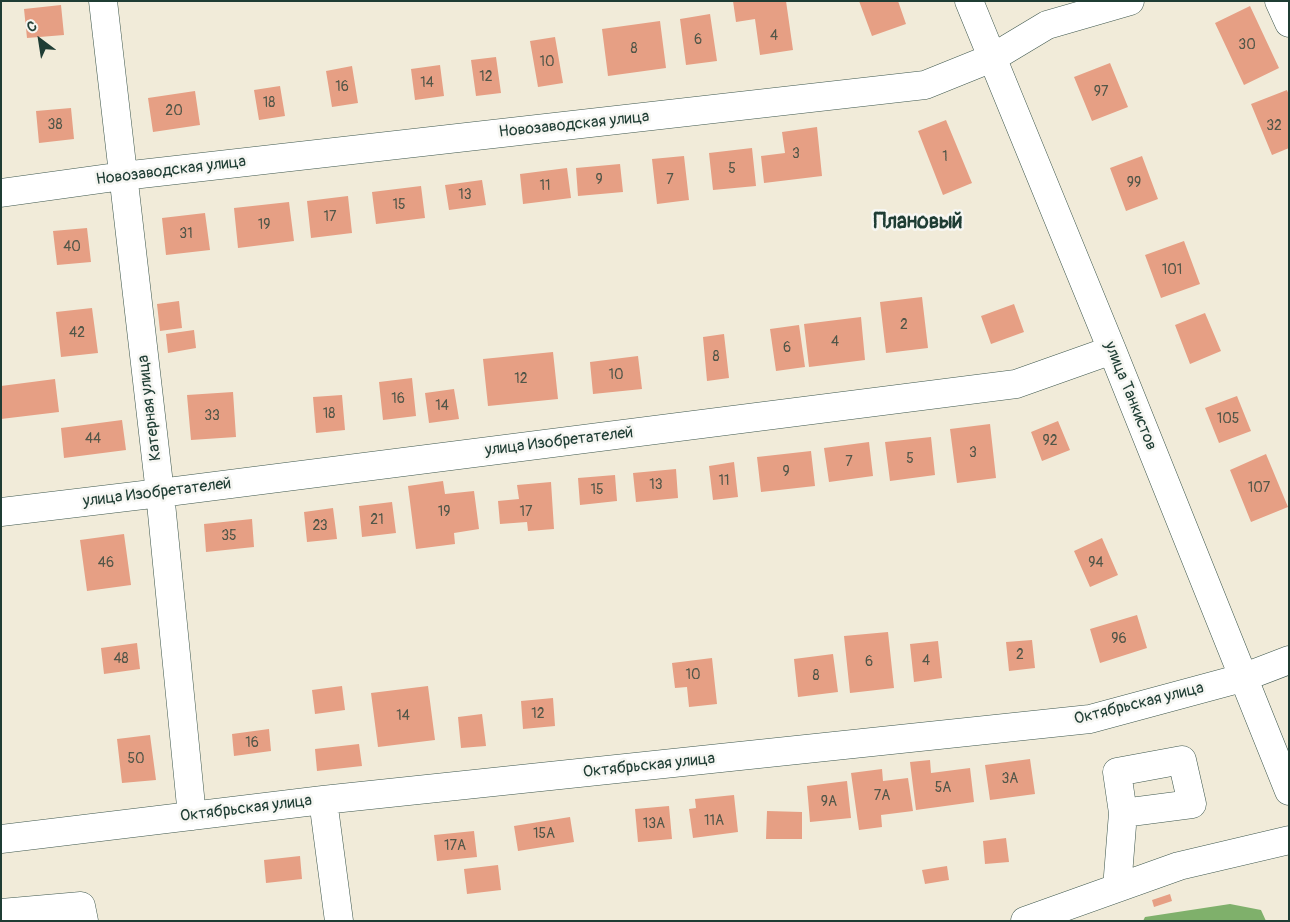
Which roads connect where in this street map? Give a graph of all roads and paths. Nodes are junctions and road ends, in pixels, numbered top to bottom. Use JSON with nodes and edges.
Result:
{"nodes":[{"id":1,"x":103,"y":1,"type":"edge"},
{"id":2,"x":969,"y":1,"type":"edge"},
{"id":3,"x":1130,"y":1,"type":"edge"},
{"id":4,"x":1279,"y":1,"type":"edge"},
{"id":5,"x":1289,"y":23,"type":"edge"},
{"id":6,"x":992,"y":58,"type":"junction"},
{"id":7,"x":123,"y":176,"type":"junction"},
{"id":8,"x":1,"y":193,"type":"edge"},
{"id":9,"x":1112,"y":350,"type":"junction"},
{"id":10,"x":160,"y":493,"type":"junction"},
{"id":11,"x":1,"y":512,"type":"edge"},
{"id":12,"x":1289,"y":660,"type":"edge"},
{"id":13,"x":1242,"y":678,"type":"junction"},
{"id":14,"x":1289,"y":791,"type":"edge"},
{"id":15,"x":322,"y":800,"type":"junction"},
{"id":16,"x":1123,"y":813,"type":"dead end"},
{"id":17,"x":192,"y":816,"type":"junction"},
{"id":18,"x":1,"y":840,"type":"edge"},
{"id":19,"x":1289,"y":840,"type":"edge"},
{"id":20,"x":1117,"y":888,"type":"junction"},
{"id":21,"x":1,"y":913,"type":"edge"},
{"id":22,"x":84,"y":921,"type":"edge"},
{"id":23,"x":339,"y":921,"type":"edge"},
{"id":24,"x":1025,"y":921,"type":"edge"}],
"edges":[{"from":1,"to":7,"type":"street","name":"Катерная улица"},
{"from":2,"to":6,"type":"street","name":"улица Танкистов"},
{"from":3,"to":6,"type":"street","name":"Новозаводская улица"},
{"from":4,"to":5,"type":"street"},
{"from":6,"to":7,"type":"street","name":"Новозаводская улица"},
{"from":6,"to":9,"type":"street","name":"улица Танкистов"},
{"from":7,"to":8,"type":"street","name":"Новозаводская улица"},
{"from":7,"to":10,"type":"street","name":"Катерная улица"},
{"from":9,"to":10,"type":"street","name":"улица Изобретателей"},
{"from":9,"to":13,"type":"street","name":"улица Танкистов"},
{"from":10,"to":11,"type":"street","name":"улица Изобретателей"},
{"from":10,"to":17,"type":"street","name":"Катерная улица"},
{"from":12,"to":13,"type":"street","name":"Октябрьская улица"},
{"from":13,"to":14,"type":"street","name":"улица Танкистов"},
{"from":13,"to":15,"type":"street","name":"Октябрьская улица"},
{"from":15,"to":17,"type":"street","name":"Октябрьская улица"},
{"from":15,"to":23,"type":"street"},
{"from":16,"to":20,"type":"street"},
{"from":17,"to":18,"type":"street","name":"Октябрьская улица"},
{"from":19,"to":20,"type":"street"},
{"from":20,"to":24,"type":"street"},
{"from":21,"to":22,"type":"street"}]}
